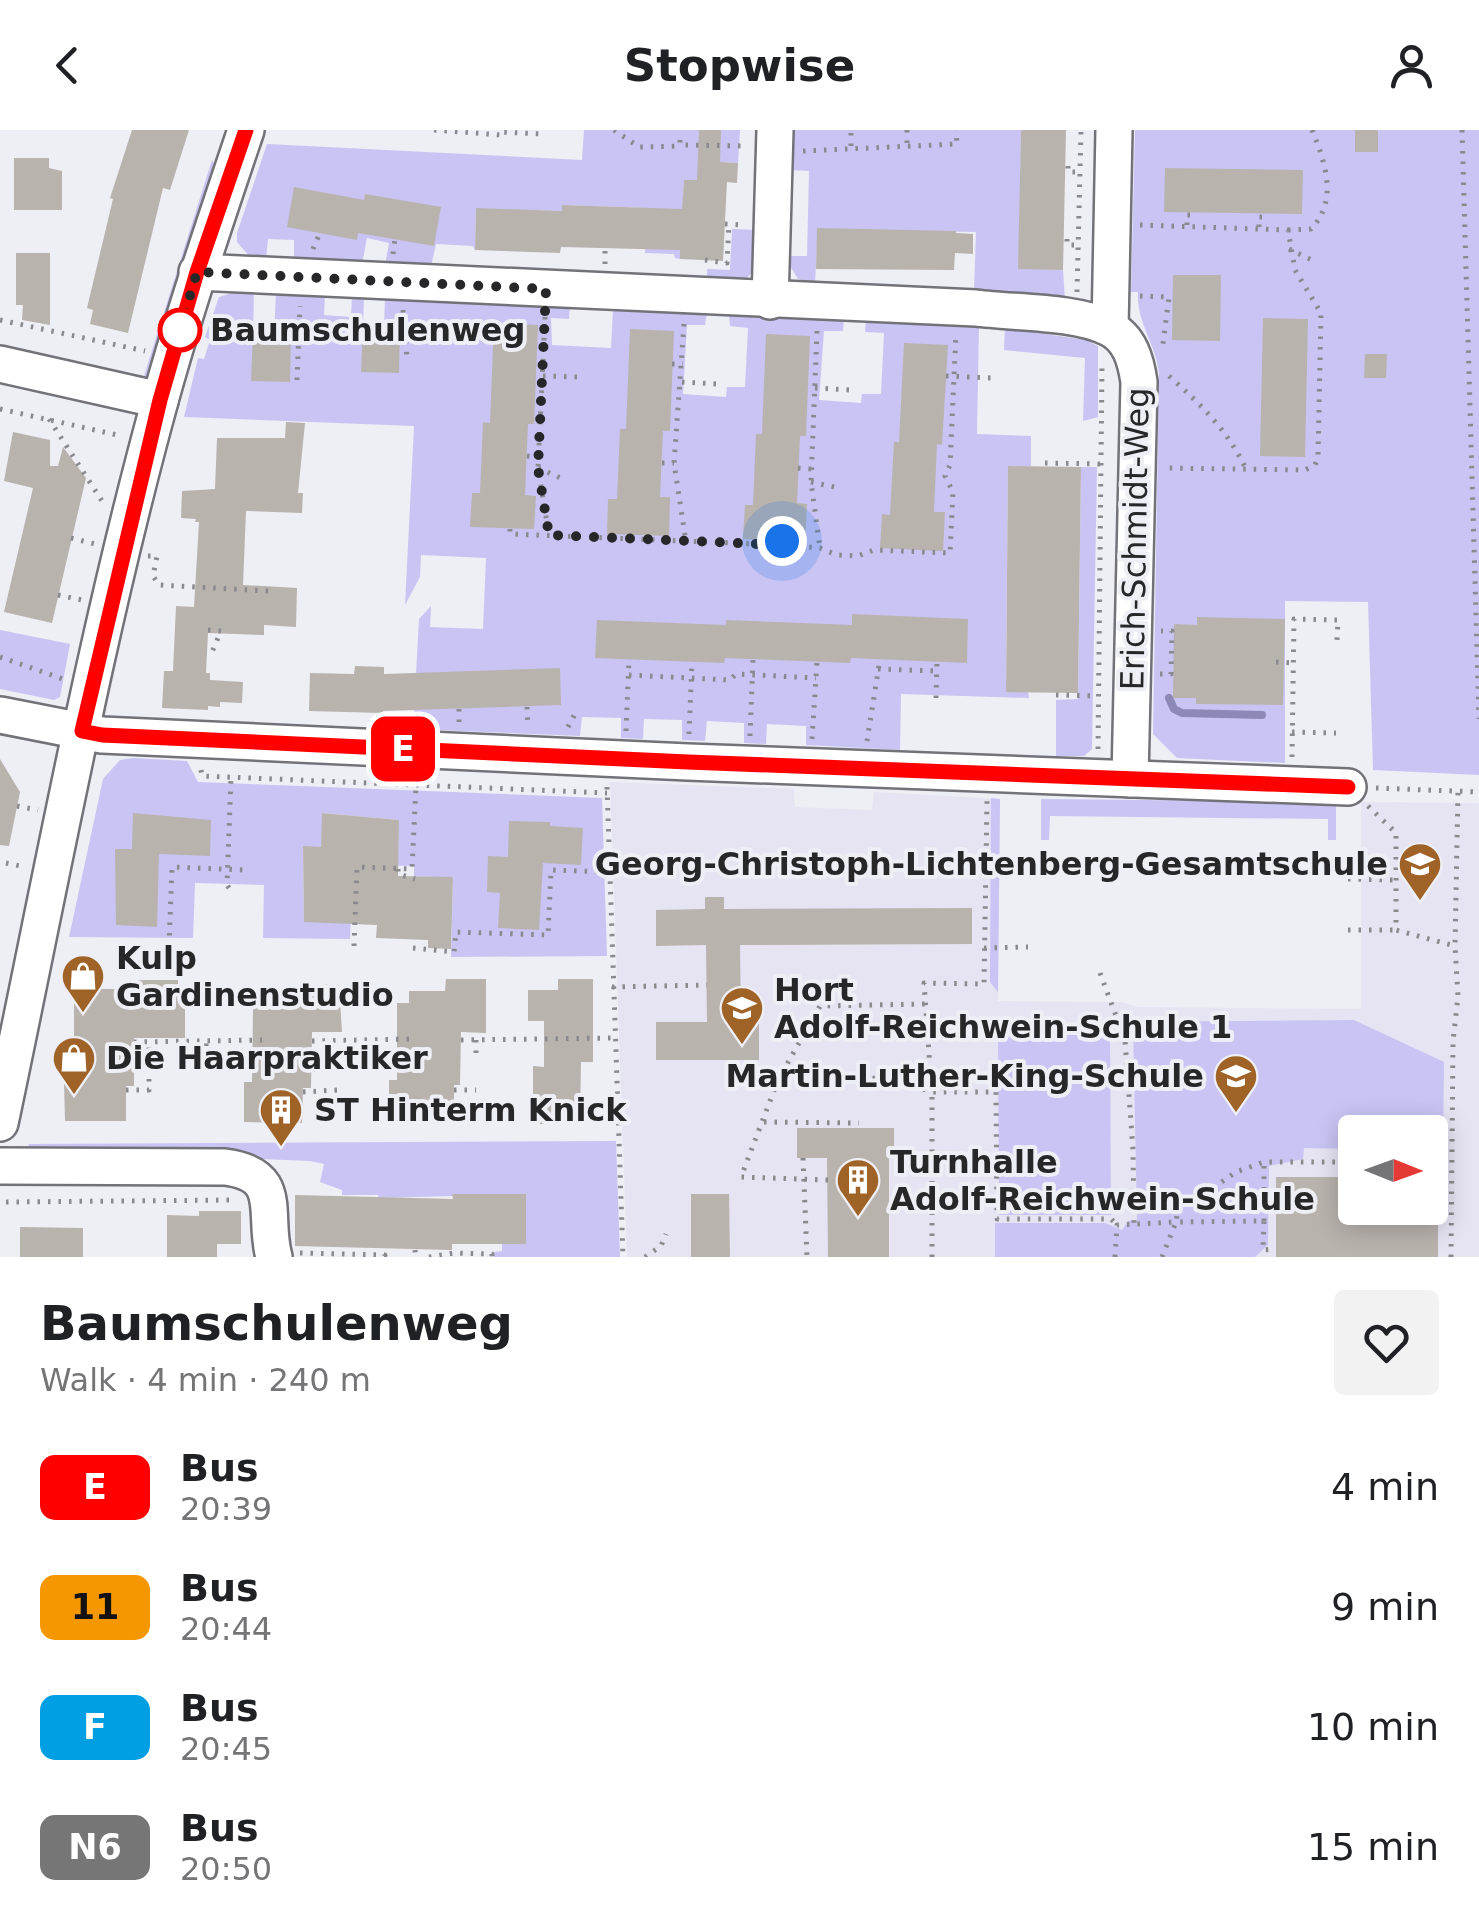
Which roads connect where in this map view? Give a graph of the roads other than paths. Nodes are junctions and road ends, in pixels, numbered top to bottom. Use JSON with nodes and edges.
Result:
{"nodes":[{"id":1,"x":246,"y":130,"type":"edge"},
{"id":2,"x":1114,"y":130,"type":"edge"},
{"id":3,"x":775,"y":139,"type":"edge"},
{"id":4,"x":197,"y":272,"type":"junction"},
{"id":5,"x":770,"y":301,"type":"junction"},
{"id":6,"x":1110,"y":328,"type":"junction"},
{"id":7,"x":0,"y":364,"type":"edge"},
{"id":8,"x":160,"y":400,"type":"junction"},
{"id":9,"x":0,"y":715,"type":"edge"},
{"id":10,"x":82,"y":731,"type":"junction"},
{"id":11,"x":1114,"y":778,"type":"junction"},
{"id":12,"x":1348,"y":787,"type":"road end"},
{"id":13,"x":0,"y":1123,"type":"edge"},
{"id":14,"x":0,"y":1166,"type":"edge"},
{"id":15,"x":273,"y":1255,"type":"edge"}],
"edges":[{"from":1,"to":4,"type":"street"},
{"from":2,"to":6,"type":"street"},
{"from":3,"to":5,"type":"street"},
{"from":4,"to":5,"type":"street"},
{"from":4,"to":8,"type":"street"},
{"from":5,"to":6,"type":"street"},
{"from":6,"to":11,"type":"street","name":"Erich-Schmidt-Weg"},
{"from":7,"to":8,"type":"street"},
{"from":8,"to":10,"type":"street"},
{"from":9,"to":10,"type":"street"},
{"from":10,"to":11,"type":"street"},
{"from":10,"to":13,"type":"street"},
{"from":11,"to":12,"type":"street"},
{"from":14,"to":15,"type":"street"}]}
